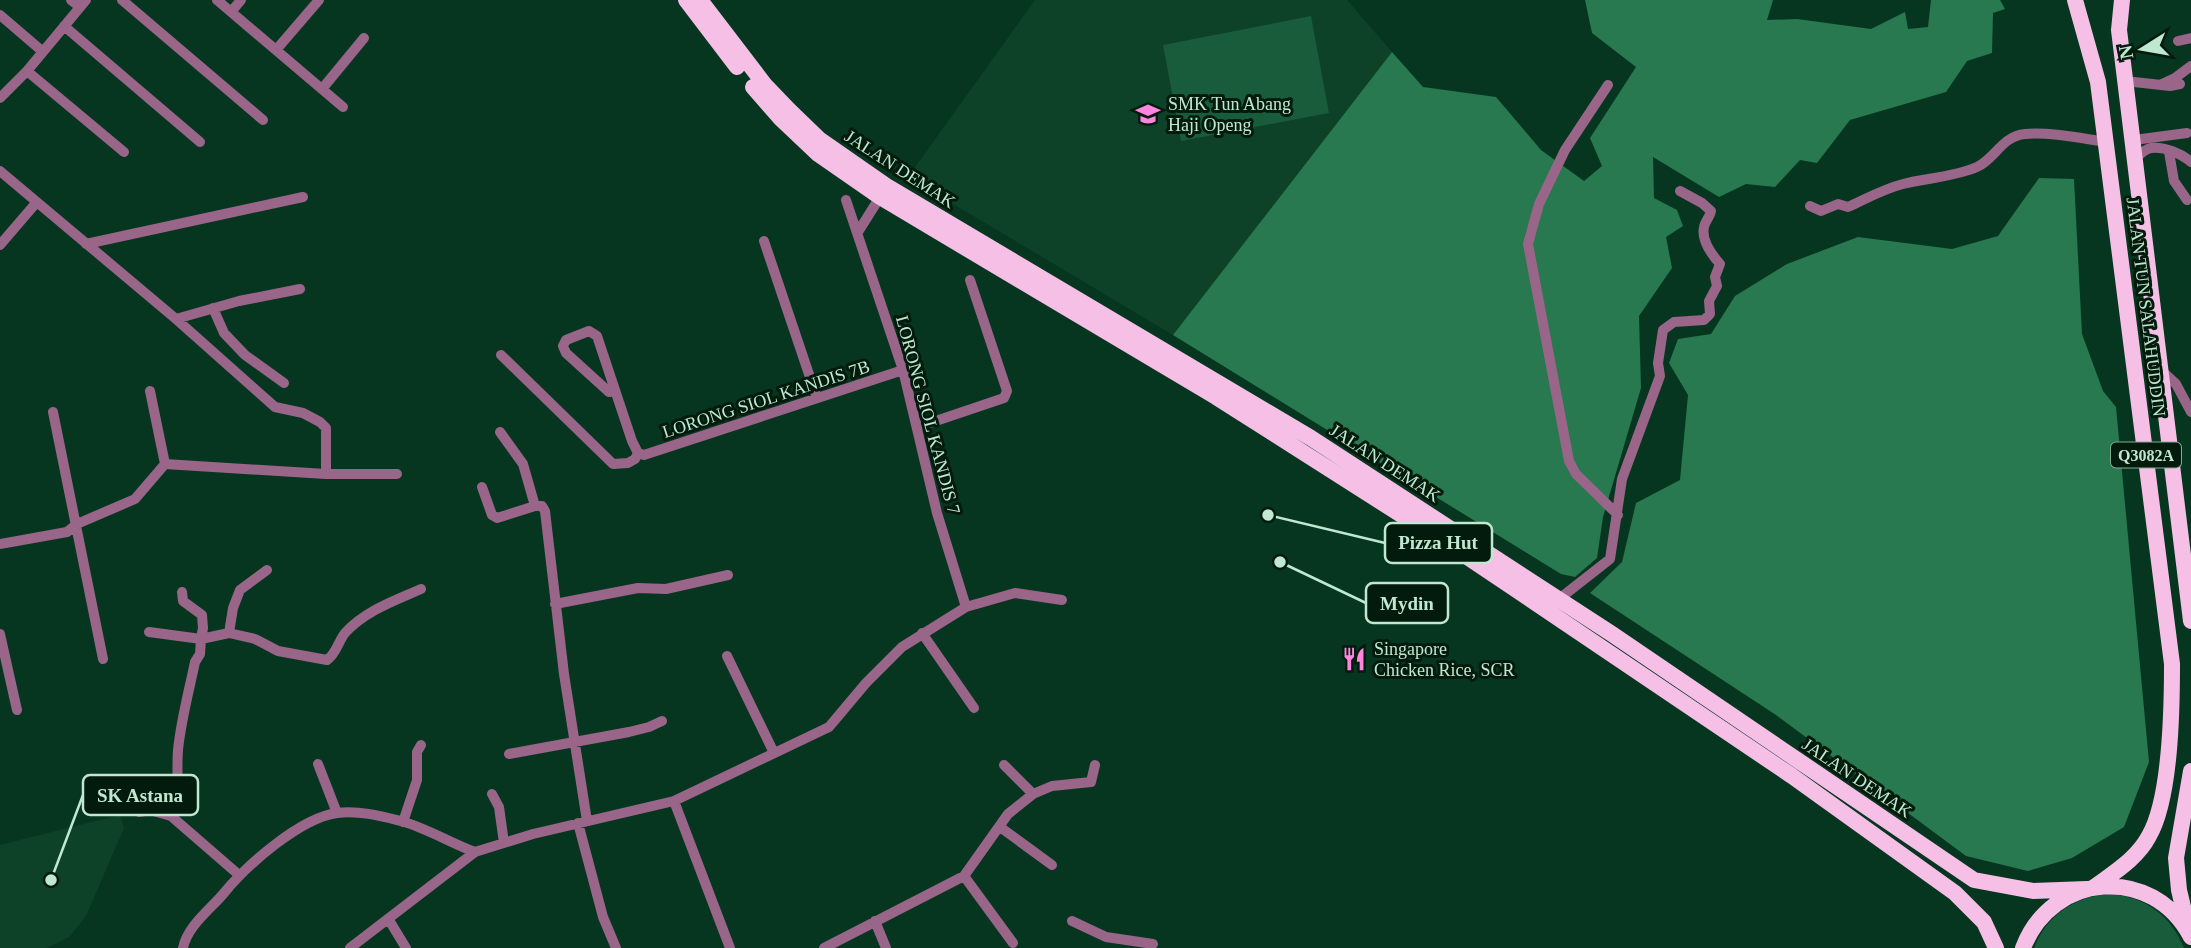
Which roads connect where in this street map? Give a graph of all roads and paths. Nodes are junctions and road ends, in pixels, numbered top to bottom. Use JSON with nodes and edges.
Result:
{"nodes":[{"id":1,"x":122,"y":0,"type":"edge"},
{"id":2,"x":217,"y":0,"type":"edge"},
{"id":3,"x":241,"y":0,"type":"edge"},
{"id":4,"x":319,"y":0,"type":"edge"},
{"id":5,"x":686,"y":0,"type":"edge"},
{"id":6,"x":699,"y":0,"type":"edge"},
{"id":7,"x":2075,"y":0,"type":"edge"},
{"id":8,"x":2122,"y":0,"type":"edge"},
{"id":9,"x":79,"y":2,"type":"edge"},
{"id":10,"x":231,"y":12,"type":"junction"},
{"id":11,"x":0,"y":15,"type":"edge"},
{"id":12,"x":64,"y":26,"type":"junction"},
{"id":13,"x":364,"y":38,"type":"dead end"},
{"id":14,"x":2191,"y":38,"type":"edge"},
{"id":15,"x":2178,"y":41,"type":"dead end"},
{"id":16,"x":276,"y":50,"type":"junction"},
{"id":17,"x":42,"y":51,"type":"junction"},
{"id":18,"x":2191,"y":66,"type":"edge"},
{"id":19,"x":27,"y":71,"type":"junction"},
{"id":20,"x":2125,"y":80,"type":"junction"},
{"id":21,"x":2160,"y":84,"type":"junction"},
{"id":22,"x":2180,"y":84,"type":"dead end"},
{"id":23,"x":1608,"y":85,"type":"dead end"},
{"id":24,"x":322,"y":89,"type":"junction"},
{"id":25,"x":1,"y":95,"type":"edge"},
{"id":26,"x":343,"y":107,"type":"dead end"},
{"id":27,"x":263,"y":120,"type":"dead end"},
{"id":28,"x":2188,"y":133,"type":"dead end"},
{"id":29,"x":2134,"y":140,"type":"junction"},
{"id":30,"x":200,"y":142,"type":"dead end"},
{"id":31,"x":2106,"y":142,"type":"junction"},
{"id":32,"x":124,"y":152,"type":"dead end"},
{"id":33,"x":2169,"y":152,"type":"junction"},
{"id":34,"x":2136,"y":158,"type":"junction"},
{"id":35,"x":2191,"y":162,"type":"edge"},
{"id":36,"x":0,"y":171,"type":"edge"},
{"id":37,"x":1679,"y":191,"type":"dead end"},
{"id":38,"x":303,"y":197,"type":"dead end"},
{"id":39,"x":880,"y":197,"type":"junction"},
{"id":40,"x":846,"y":200,"type":"dead end"},
{"id":41,"x":2187,"y":200,"type":"dead end"},
{"id":42,"x":36,"y":203,"type":"junction"},
{"id":43,"x":1810,"y":206,"type":"dead end"},
{"id":44,"x":858,"y":232,"type":"junction"},
{"id":45,"x":764,"y":241,"type":"dead end"},
{"id":46,"x":86,"y":244,"type":"junction"},
{"id":47,"x":0,"y":245,"type":"edge"},
{"id":48,"x":970,"y":280,"type":"dead end"},
{"id":49,"x":300,"y":289,"type":"dead end"},
{"id":50,"x":213,"y":308,"type":"junction"},
{"id":51,"x":176,"y":319,"type":"junction"},
{"id":52,"x":501,"y":355,"type":"dead end"},
{"id":53,"x":903,"y":370,"type":"junction"},
{"id":54,"x":2162,"y":371,"type":"junction"},
{"id":55,"x":284,"y":383,"type":"dead end"},
{"id":56,"x":150,"y":391,"type":"dead end"},
{"id":57,"x":615,"y":391,"type":"junction"},
{"id":58,"x":817,"y":398,"type":"junction"},
{"id":59,"x":53,"y":412,"type":"dead end"},
{"id":60,"x":2191,"y":412,"type":"edge"},
{"id":61,"x":918,"y":427,"type":"junction"},
{"id":62,"x":500,"y":432,"type":"dead end"},
{"id":63,"x":638,"y":453,"type":"junction"},
{"id":64,"x":165,"y":464,"type":"junction"},
{"id":65,"x":326,"y":474,"type":"junction"},
{"id":66,"x":397,"y":474,"type":"dead end"},
{"id":67,"x":482,"y":487,"type":"dead end"},
{"id":68,"x":535,"y":506,"type":"junction"},
{"id":69,"x":1618,"y":515,"type":"junction"},
{"id":70,"x":77,"y":524,"type":"junction"},
{"id":71,"x":0,"y":544,"type":"edge"},
{"id":72,"x":267,"y":570,"type":"dead end"},
{"id":73,"x":728,"y":575,"type":"dead end"},
{"id":74,"x":421,"y":589,"type":"dead end"},
{"id":75,"x":182,"y":592,"type":"dead end"},
{"id":76,"x":1559,"y":599,"type":"junction"},
{"id":77,"x":1062,"y":600,"type":"dead end"},
{"id":78,"x":555,"y":604,"type":"junction"},
{"id":79,"x":966,"y":607,"type":"junction"},
{"id":80,"x":2191,"y":621,"type":"edge"},
{"id":81,"x":149,"y":632,"type":"dead end"},
{"id":82,"x":229,"y":633,"type":"junction"},
{"id":83,"x":922,"y":633,"type":"junction"},
{"id":84,"x":0,"y":635,"type":"edge"},
{"id":85,"x":201,"y":639,"type":"junction"},
{"id":86,"x":727,"y":656,"type":"dead end"},
{"id":87,"x":103,"y":659,"type":"dead end"},
{"id":88,"x":974,"y":708,"type":"dead end"},
{"id":89,"x":17,"y":710,"type":"dead end"},
{"id":90,"x":662,"y":721,"type":"dead end"},
{"id":91,"x":575,"y":742,"type":"junction"},
{"id":92,"x":421,"y":745,"type":"dead end"},
{"id":93,"x":774,"y":753,"type":"junction"},
{"id":94,"x":509,"y":754,"type":"dead end"},
{"id":95,"x":318,"y":764,"type":"dead end"},
{"id":96,"x":1004,"y":765,"type":"dead end"},
{"id":97,"x":1095,"y":765,"type":"dead end"},
{"id":98,"x":2191,"y":771,"type":"edge"},
{"id":99,"x":492,"y":794,"type":"dead end"},
{"id":100,"x":1033,"y":794,"type":"junction"},
{"id":101,"x":674,"y":801,"type":"junction"},
{"id":102,"x":139,"y":812,"type":"dead end"},
{"id":103,"x":337,"y":813,"type":"junction"},
{"id":104,"x":172,"y":816,"type":"junction"},
{"id":105,"x":403,"y":822,"type":"junction"},
{"id":106,"x":582,"y":822,"type":"junction"},
{"id":107,"x":1000,"y":827,"type":"junction"},
{"id":108,"x":504,"y":843,"type":"junction"},
{"id":109,"x":475,"y":852,"type":"junction"},
{"id":110,"x":1052,"y":865,"type":"dead end"},
{"id":111,"x":239,"y":875,"type":"junction"},
{"id":112,"x":964,"y":876,"type":"junction"},
{"id":113,"x":2090,"y":888,"type":"junction"},
{"id":114,"x":388,"y":920,"type":"junction"},
{"id":115,"x":1072,"y":920,"type":"dead end"},
{"id":116,"x":876,"y":921,"type":"junction"},
{"id":117,"x":2190,"y":935,"type":"edge"},
{"id":118,"x":1013,"y":943,"type":"dead end"},
{"id":119,"x":1153,"y":943,"type":"edge"},
{"id":120,"x":183,"y":948,"type":"edge"},
{"id":121,"x":350,"y":948,"type":"edge"},
{"id":122,"x":405,"y":948,"type":"edge"},
{"id":123,"x":616,"y":948,"type":"edge"},
{"id":124,"x":730,"y":948,"type":"edge"},
{"id":125,"x":824,"y":948,"type":"edge"},
{"id":126,"x":886,"y":948,"type":"edge"},
{"id":127,"x":1996,"y":948,"type":"edge"},
{"id":128,"x":2023,"y":948,"type":"edge"}],
"edges":[{"from":1,"to":27,"type":"street"},
{"from":2,"to":10,"type":"street"},
{"from":3,"to":10,"type":"street"},
{"from":4,"to":16,"type":"street"},
{"from":5,"to":39,"type":"highway","name":"JALAN DEMAK"},
{"from":6,"to":76,"type":"highway","name":"JALAN DEMAK"},
{"from":7,"to":31,"type":"highway","name":"JALAN TUN SALAHUDDIN","number":"Q3082A"},
{"from":8,"to":20,"type":"highway","name":"JALAN TUN SALAHUDDIN"},
{"from":9,"to":12,"type":"street"},
{"from":10,"to":16,"type":"street"},
{"from":11,"to":17,"type":"street"},
{"from":12,"to":17,"type":"street"},
{"from":12,"to":30,"type":"street"},
{"from":13,"to":24,"type":"street"},
{"from":14,"to":15,"type":"street"},
{"from":16,"to":24,"type":"street"},
{"from":17,"to":19,"type":"street"},
{"from":18,"to":21,"type":"street"},
{"from":19,"to":25,"type":"street"},
{"from":19,"to":32,"type":"street"},
{"from":20,"to":21,"type":"street"},
{"from":20,"to":29,"type":"highway","name":"JALAN TUN SALAHUDDIN"},
{"from":21,"to":22,"type":"street"},
{"from":23,"to":69,"type":"street"},
{"from":24,"to":26,"type":"street"},
{"from":28,"to":29,"type":"street"},
{"from":29,"to":34,"type":"highway","name":"JALAN TUN SALAHUDDIN"},
{"from":31,"to":43,"type":"street"},
{"from":31,"to":113,"type":"highway","name":"JALAN TUN SALAHUDDIN","number":"Q3082A"},
{"from":33,"to":34,"type":"street"},
{"from":33,"to":35,"type":"street"},
{"from":33,"to":41,"type":"street"},
{"from":34,"to":54,"type":"highway","name":"JALAN TUN SALAHUDDIN"},
{"from":36,"to":42,"type":"street"},
{"from":37,"to":69,"type":"street"},
{"from":38,"to":46,"type":"street"},
{"from":39,"to":44,"type":"street"},
{"from":39,"to":127,"type":"highway","name":"JALAN DEMAK"},
{"from":40,"to":44,"type":"street","name":"LORONG SIOL KANDIS 7"},
{"from":42,"to":46,"type":"street"},
{"from":42,"to":47,"type":"street"},
{"from":44,"to":53,"type":"street","name":"LORONG SIOL KANDIS 7"},
{"from":45,"to":58,"type":"street"},
{"from":46,"to":51,"type":"street"},
{"from":48,"to":61,"type":"street"},
{"from":49,"to":50,"type":"street"},
{"from":50,"to":51,"type":"street"},
{"from":50,"to":55,"type":"street"},
{"from":51,"to":65,"type":"street"},
{"from":52,"to":63,"type":"street","name":"LORONG SIOL KANDIS 7B"},
{"from":53,"to":58,"type":"street","name":"LORONG SIOL KANDIS 7B"},
{"from":53,"to":61,"type":"street","name":"LORONG SIOL KANDIS 7"},
{"from":54,"to":60,"type":"street"},
{"from":54,"to":80,"type":"highway","name":"JALAN TUN SALAHUDDIN"},
{"from":56,"to":64,"type":"street"},
{"from":57,"to":57,"type":"street"},
{"from":57,"to":63,"type":"street"},
{"from":58,"to":63,"type":"street","name":"LORONG SIOL KANDIS 7B"},
{"from":59,"to":70,"type":"street"},
{"from":61,"to":79,"type":"street","name":"LORONG SIOL KANDIS 7"},
{"from":62,"to":68,"type":"street"},
{"from":64,"to":65,"type":"street"},
{"from":64,"to":70,"type":"street"},
{"from":65,"to":66,"type":"street"},
{"from":67,"to":68,"type":"street"},
{"from":68,"to":78,"type":"street"},
{"from":69,"to":76,"type":"street"},
{"from":70,"to":71,"type":"street"},
{"from":70,"to":87,"type":"street"},
{"from":72,"to":82,"type":"street"},
{"from":73,"to":78,"type":"street"},
{"from":74,"to":82,"type":"street"},
{"from":75,"to":85,"type":"street"},
{"from":76,"to":113,"type":"highway","name":"JALAN DEMAK"},
{"from":77,"to":79,"type":"street"},
{"from":78,"to":91,"type":"street"},
{"from":79,"to":83,"type":"street"},
{"from":81,"to":85,"type":"street"},
{"from":82,"to":85,"type":"street"},
{"from":83,"to":88,"type":"street"},
{"from":83,"to":93,"type":"street"},
{"from":84,"to":89,"type":"street"},
{"from":85,"to":104,"type":"street"},
{"from":86,"to":93,"type":"street"},
{"from":90,"to":91,"type":"street"},
{"from":91,"to":94,"type":"street"},
{"from":91,"to":106,"type":"street"},
{"from":92,"to":105,"type":"street"},
{"from":93,"to":101,"type":"street"},
{"from":95,"to":103,"type":"street"},
{"from":96,"to":100,"type":"street"},
{"from":97,"to":100,"type":"street"},
{"from":98,"to":117,"type":"highway"},
{"from":99,"to":108,"type":"street"},
{"from":100,"to":107,"type":"street"},
{"from":101,"to":106,"type":"street"},
{"from":101,"to":124,"type":"street"},
{"from":102,"to":104,"type":"street"},
{"from":103,"to":105,"type":"street"},
{"from":103,"to":111,"type":"street"},
{"from":104,"to":111,"type":"street"},
{"from":105,"to":109,"type":"street"},
{"from":106,"to":108,"type":"street"},
{"from":106,"to":123,"type":"street"},
{"from":107,"to":110,"type":"street"},
{"from":107,"to":112,"type":"street"},
{"from":108,"to":109,"type":"street"},
{"from":109,"to":114,"type":"street"},
{"from":111,"to":120,"type":"street"},
{"from":112,"to":116,"type":"street"},
{"from":112,"to":118,"type":"street"},
{"from":113,"to":117,"type":"highway","name":"JALAN DEMAK"},
{"from":113,"to":128,"type":"highway","name":"JALAN TUN SALAHUDDIN"},
{"from":114,"to":121,"type":"street"},
{"from":114,"to":122,"type":"street"},
{"from":115,"to":119,"type":"street"},
{"from":116,"to":125,"type":"street"},
{"from":116,"to":126,"type":"street"}]}
